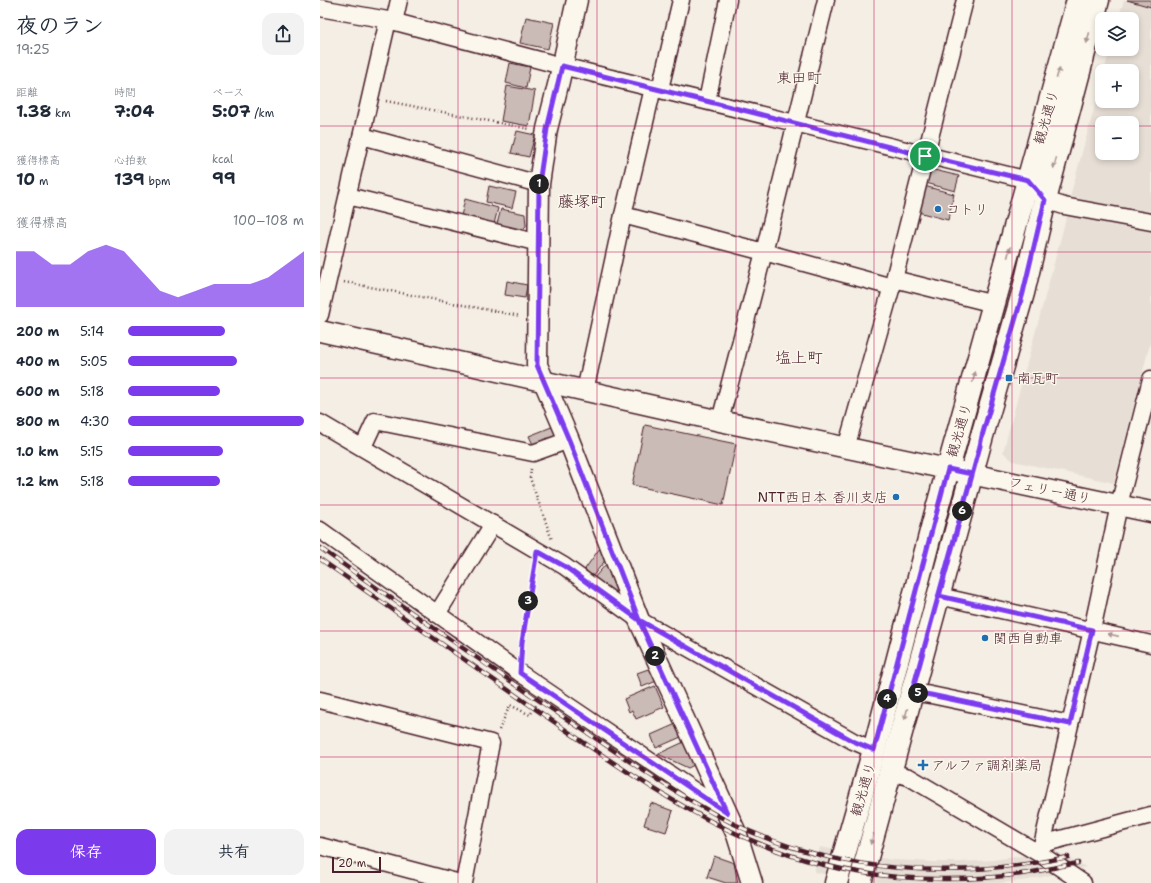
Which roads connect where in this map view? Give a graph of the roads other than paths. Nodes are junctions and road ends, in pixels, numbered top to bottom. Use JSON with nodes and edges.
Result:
{"nodes":[{"id":1,"x":400,"y":0,"type":"edge"},
{"id":2,"x":577,"y":0,"type":"edge"},
{"id":3,"x":681,"y":0,"type":"edge"},
{"id":4,"x":728,"y":0,"type":"edge"},
{"id":5,"x":826,"y":0,"type":"edge"},
{"id":6,"x":965,"y":0,"type":"edge"},
{"id":7,"x":1078,"y":0,"type":"edge"},
{"id":8,"x":1098,"y":0,"type":"edge"},
{"id":9,"x":320,"y":8,"type":"edge"},
{"id":10,"x":391,"y":21,"type":"junction"},
{"id":11,"x":562,"y":66,"type":"junction"},
{"id":12,"x":657,"y":89,"type":"junction"},
{"id":13,"x":707,"y":101,"type":"junction"},
{"id":14,"x":795,"y":122,"type":"junction"},
{"id":15,"x":362,"y":136,"type":"junction"},
{"id":16,"x":925,"y":156,"type":"junction"},
{"id":17,"x":1028,"y":180,"type":"junction"},
{"id":18,"x":539,"y":184,"type":"junction"},
{"id":19,"x":348,"y":196,"type":"junction"},
{"id":20,"x":1045,"y":200,"type":"junction"},
{"id":21,"x":623,"y":215,"type":"junction"},
{"id":22,"x":1151,"y":222,"type":"edge"},
{"id":23,"x":539,"y":243,"type":"junction"},
{"id":24,"x":764,"y":252,"type":"junction"},
{"id":25,"x":893,"y":283,"type":"junction"},
{"id":26,"x":994,"y":304,"type":"junction"},
{"id":27,"x":320,"y":315,"type":"edge"},
{"id":28,"x":320,"y":331,"type":"edge"},
{"id":29,"x":1151,"y":379,"type":"edge"},
{"id":30,"x":545,"y":382,"type":"junction"},
{"id":31,"x":585,"y":391,"type":"junction"},
{"id":32,"x":720,"y":421,"type":"junction"},
{"id":33,"x":320,"y":423,"type":"edge"},
{"id":34,"x":569,"y":440,"type":"junction"},
{"id":35,"x":363,"y":448,"type":"junction"},
{"id":36,"x":846,"y":448,"type":"junction"},
{"id":37,"x":948,"y":469,"type":"junction"},
{"id":38,"x":972,"y":474,"type":"junction"},
{"id":39,"x":1119,"y":505,"type":"junction"},
{"id":40,"x":1151,"y":512,"type":"edge"},
{"id":41,"x":493,"y":524,"type":"junction"},
{"id":42,"x":320,"y":530,"type":"edge"},
{"id":43,"x":939,"y":596,"type":"junction"},
{"id":44,"x":437,"y":614,"type":"junction"},
{"id":45,"x":639,"y":620,"type":"junction"},
{"id":46,"x":1092,"y":630,"type":"junction"},
{"id":47,"x":1151,"y":644,"type":"edge"},
{"id":48,"x":912,"y":692,"type":"junction"},
{"id":49,"x":320,"y":700,"type":"edge"},
{"id":50,"x":1070,"y":724,"type":"junction"},
{"id":51,"x":874,"y":750,"type":"junction"},
{"id":52,"x":890,"y":772,"type":"junction"},
{"id":53,"x":727,"y":813,"type":"junction"},
{"id":54,"x":1151,"y":815,"type":"edge"},
{"id":55,"x":320,"y":846,"type":"edge"},
{"id":56,"x":1041,"y":849,"type":"junction"},
{"id":57,"x":460,"y":883,"type":"edge"},
{"id":58,"x":464,"y":883,"type":"edge"},
{"id":59,"x":752,"y":883,"type":"edge"},
{"id":60,"x":836,"y":883,"type":"edge"},
{"id":61,"x":860,"y":883,"type":"edge"},
{"id":62,"x":1079,"y":883,"type":"edge"}],
"edges":[{"from":1,"to":10,"type":"street"},
{"from":2,"to":11,"type":"street"},
{"from":3,"to":12,"type":"street"},
{"from":4,"to":13,"type":"street"},
{"from":5,"to":14,"type":"street"},
{"from":6,"to":16,"type":"street"},
{"from":17,"to":7,"type":"main road","name":"観光通り","one_way":true},
{"from":8,"to":20,"type":"main road","name":"観光通り","one_way":true},
{"from":9,"to":10,"type":"street"},
{"from":10,"to":11,"type":"street"},
{"from":10,"to":15,"type":"street"},
{"from":11,"to":12,"type":"street"},
{"from":11,"to":18,"type":"street"},
{"from":12,"to":13,"type":"street"},
{"from":12,"to":21,"type":"street"},
{"from":13,"to":14,"type":"street"},
{"from":14,"to":16,"type":"street"},
{"from":14,"to":24,"type":"street"},
{"from":15,"to":18,"type":"street"},
{"from":15,"to":19,"type":"street"},
{"from":16,"to":17,"type":"street"},
{"from":16,"to":25,"type":"street"},
{"from":17,"to":20,"type":"street"},
{"from":26,"to":17,"type":"main road","name":"観光通り","one_way":true},
{"from":18,"to":23,"type":"street"},
{"from":19,"to":23,"type":"street"},
{"from":19,"to":27,"type":"street"},
{"from":20,"to":22,"type":"street"},
{"from":20,"to":38,"type":"main road","name":"観光通り"},
{"from":21,"to":24,"type":"street"},
{"from":21,"to":31,"type":"street"},
{"from":23,"to":30,"type":"street"},
{"from":24,"to":25,"type":"street"},
{"from":24,"to":32,"type":"street"},
{"from":25,"to":26,"type":"street"},
{"from":25,"to":36,"type":"street"},
{"from":37,"to":26,"type":"main road","name":"観光通り","one_way":true},
{"from":28,"to":30,"type":"street","name":"フェリー通り"},
{"from":29,"to":39,"type":"street"},
{"from":30,"to":31,"type":"street","name":"フェリー通り"},
{"from":30,"to":34,"type":"street"},
{"from":31,"to":32,"type":"street","name":"フェリー通り"},
{"from":32,"to":36,"type":"street","name":"フェリー通り"},
{"from":33,"to":35,"type":"street"},
{"from":34,"to":35,"type":"street"},
{"from":34,"to":45,"type":"street"},
{"from":35,"to":41,"type":"street"},
{"from":36,"to":37,"type":"street","name":"フェリー通り"},
{"from":37,"to":38,"type":"street","name":"フェリー通り"},
{"from":37,"to":51,"type":"main road","name":"観光通り"},
{"from":38,"to":39,"type":"street","name":"フェリー通り"},
{"from":38,"to":43,"type":"main road","name":"観光通り"},
{"from":39,"to":40,"type":"street","name":"フェリー通り"},
{"from":39,"to":46,"type":"street"},
{"from":41,"to":44,"type":"street"},
{"from":41,"to":45,"type":"street"},
{"from":42,"to":44,"type":"street"},
{"from":43,"to":46,"type":"street"},
{"from":43,"to":48,"type":"main road","name":"観光通り"},
{"from":44,"to":53,"type":"street"},
{"from":45,"to":51,"type":"street"},
{"from":45,"to":53,"type":"street"},
{"from":47,"to":46,"type":"street","one_way":true},
{"from":46,"to":50,"type":"street"},
{"from":48,"to":50,"type":"street"},
{"from":48,"to":52,"type":"main road","name":"観光通り","one_way":true},
{"from":49,"to":58,"type":"street"},
{"from":50,"to":56,"type":"street"},
{"from":51,"to":60,"type":"main road","name":"観光通り"},
{"from":52,"to":56,"type":"street"},
{"from":52,"to":61,"type":"main road","name":"観光通り","one_way":true},
{"from":53,"to":59,"type":"street"},
{"from":54,"to":56,"type":"street"},
{"from":55,"to":57,"type":"street"},
{"from":56,"to":62,"type":"street"}]}
